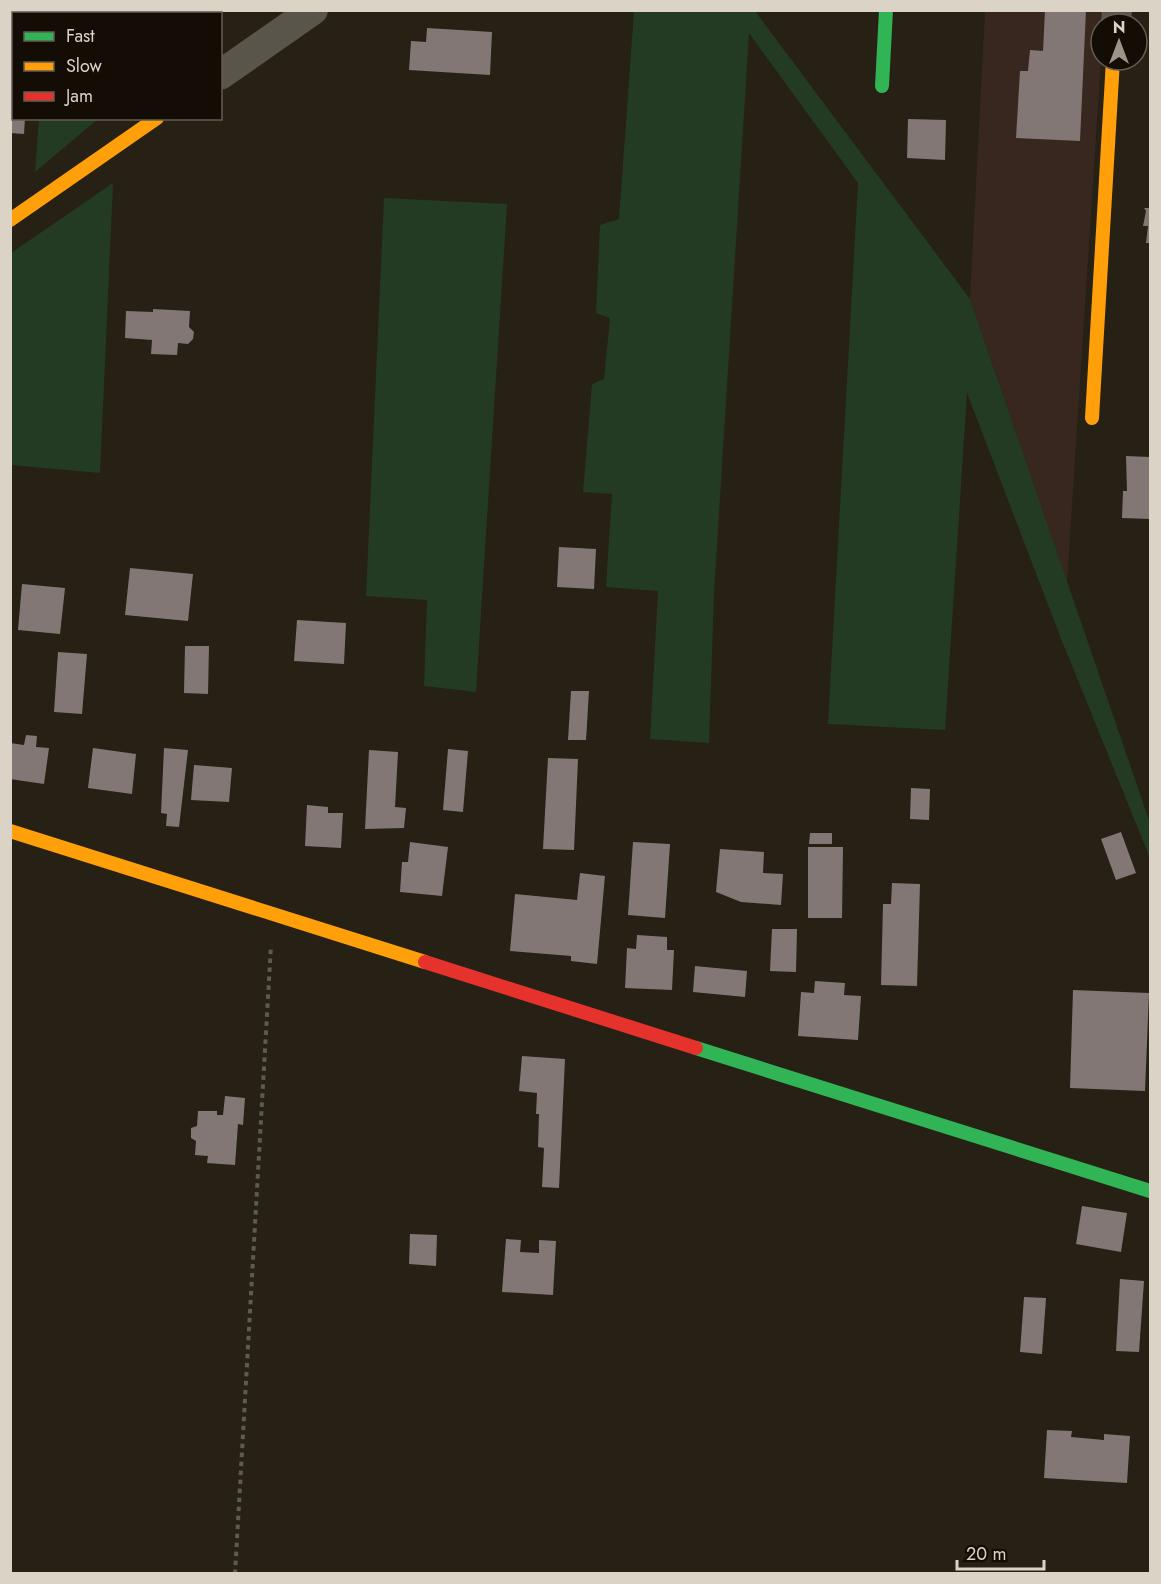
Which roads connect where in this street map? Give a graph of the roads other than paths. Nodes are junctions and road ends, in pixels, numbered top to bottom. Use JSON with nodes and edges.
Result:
{"nodes":[{"id":1,"x":313,"y":10,"type":"edge"},
{"id":2,"x":886,"y":10,"type":"edge"},
{"id":3,"x":1112,"y":72,"type":"edge"},
{"id":4,"x":222,"y":74,"type":"edge"},
{"id":5,"x":882,"y":86,"type":"dead end"},
{"id":6,"x":154,"y":120,"type":"edge"},
{"id":7,"x":10,"y":220,"type":"edge"},
{"id":8,"x":1092,"y":418,"type":"dead end"},
{"id":9,"x":10,"y":831,"type":"edge"},
{"id":10,"x":1150,"y":1191,"type":"edge"}],
"edges":[{"from":1,"to":4,"type":"street"},
{"from":2,"to":5,"type":"street"},
{"from":3,"to":8,"type":"street"},
{"from":6,"to":7,"type":"street"},
{"from":9,"to":10,"type":"street"}]}
